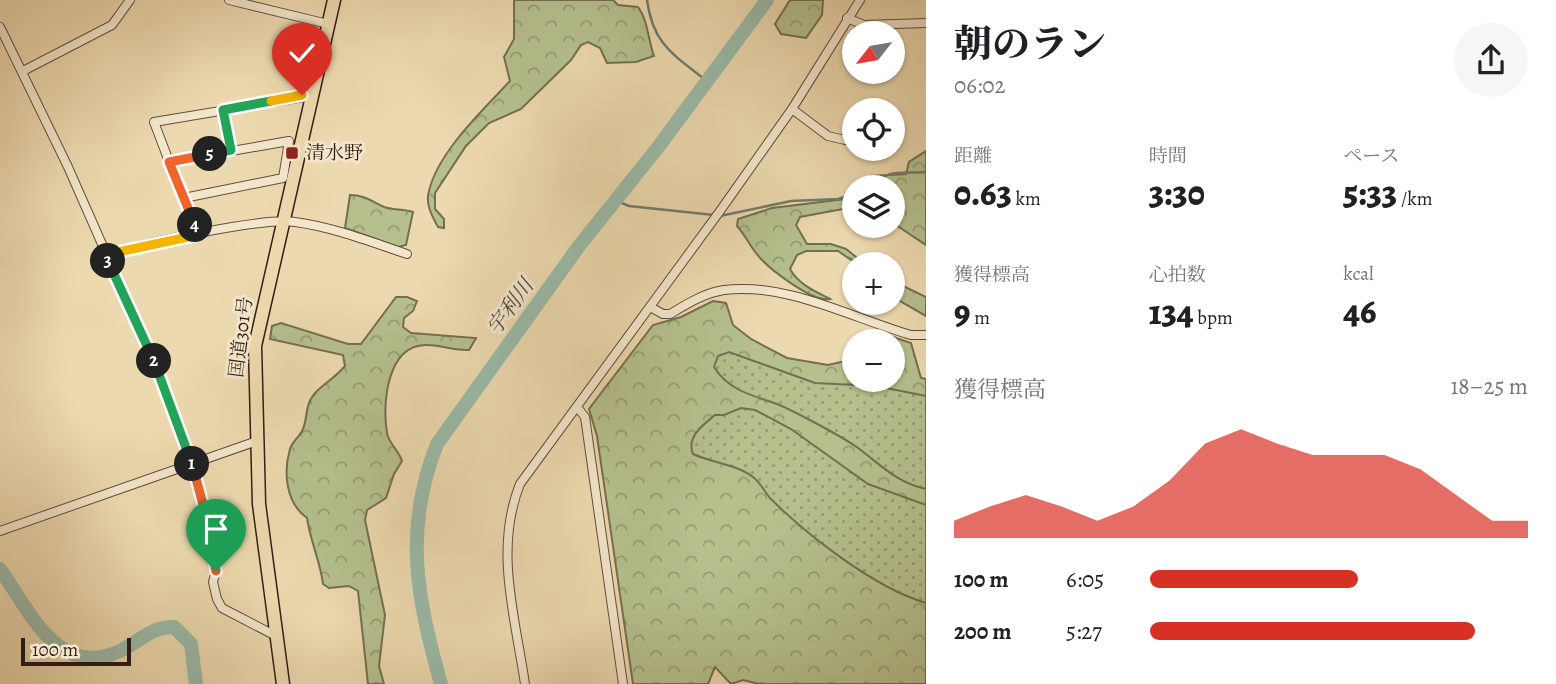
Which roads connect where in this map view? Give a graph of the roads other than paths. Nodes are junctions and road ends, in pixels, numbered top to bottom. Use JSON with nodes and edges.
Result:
{"nodes":[{"id":1,"x":130,"y":0,"type":"edge"},
{"id":2,"x":229,"y":0,"type":"edge"},
{"id":3,"x":334,"y":0,"type":"edge"},
{"id":4,"x":860,"y":0,"type":"edge"},
{"id":5,"x":847,"y":18,"type":"junction"},
{"id":6,"x":926,"y":23,"type":"edge"},
{"id":7,"x":328,"y":24,"type":"junction"},
{"id":8,"x":0,"y":27,"type":"edge"},
{"id":9,"x":23,"y":71,"type":"junction"},
{"id":10,"x":310,"y":96,"type":"junction"},
{"id":11,"x":792,"y":109,"type":"junction"},
{"id":12,"x":223,"y":110,"type":"junction"},
{"id":13,"x":842,"y":138,"type":"edge"},
{"id":14,"x":231,"y":150,"type":"junction"},
{"id":15,"x":169,"y":162,"type":"junction"},
{"id":16,"x":184,"y":198,"type":"junction"},
{"id":17,"x":283,"y":221,"type":"junction"},
{"id":18,"x":197,"y":235,"type":"junction"},
{"id":19,"x":407,"y":254,"type":"dead end"},
{"id":20,"x":106,"y":256,"type":"junction"},
{"id":21,"x":652,"y":308,"type":"junction"},
{"id":22,"x":926,"y":335,"type":"edge"},
{"id":23,"x":577,"y":407,"type":"junction"},
{"id":24,"x":257,"y":441,"type":"junction"},
{"id":25,"x":192,"y":464,"type":"junction"},
{"id":26,"x":0,"y":531,"type":"edge"},
{"id":27,"x":276,"y":636,"type":"junction"},
{"id":28,"x":283,"y":684,"type":"edge"},
{"id":29,"x":525,"y":684,"type":"edge"},
{"id":30,"x":623,"y":684,"type":"edge"}],
"edges":[{"from":1,"to":9,"type":"street"},
{"from":2,"to":7,"type":"street"},
{"from":3,"to":7,"type":"highway","name":"国道301号"},
{"from":4,"to":5,"type":"street"},
{"from":5,"to":6,"type":"street"},
{"from":5,"to":11,"type":"street"},
{"from":7,"to":10,"type":"highway","name":"国道301号"},
{"from":8,"to":9,"type":"street"},
{"from":9,"to":20,"type":"street"},
{"from":10,"to":12,"type":"street"},
{"from":10,"to":17,"type":"highway","name":"国道301号"},
{"from":11,"to":13,"type":"street"},
{"from":11,"to":21,"type":"street"},
{"from":12,"to":14,"type":"street"},
{"from":12,"to":15,"type":"street"},
{"from":14,"to":15,"type":"street"},
{"from":14,"to":16,"type":"street"},
{"from":15,"to":16,"type":"street"},
{"from":16,"to":18,"type":"street"},
{"from":17,"to":18,"type":"street"},
{"from":17,"to":19,"type":"street"},
{"from":17,"to":24,"type":"highway","name":"国道301号"},
{"from":18,"to":20,"type":"street"},
{"from":20,"to":25,"type":"street"},
{"from":21,"to":22,"type":"street"},
{"from":21,"to":23,"type":"street"},
{"from":23,"to":29,"type":"street"},
{"from":23,"to":30,"type":"street"},
{"from":24,"to":25,"type":"street"},
{"from":24,"to":27,"type":"highway","name":"国道301号"},
{"from":25,"to":26,"type":"street"},
{"from":25,"to":27,"type":"street"},
{"from":27,"to":28,"type":"highway","name":"国道301号"}]}
